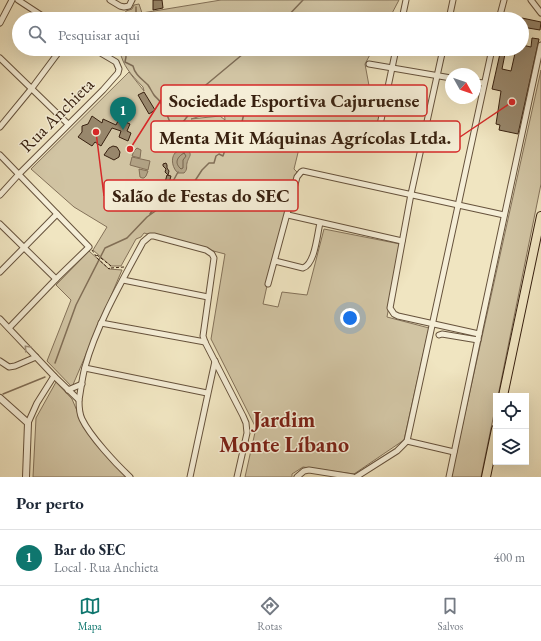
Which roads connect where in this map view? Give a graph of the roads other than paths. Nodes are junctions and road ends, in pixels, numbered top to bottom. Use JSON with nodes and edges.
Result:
{"nodes":[{"id":1,"x":12,"y":0,"type":"edge"},
{"id":2,"x":18,"y":0,"type":"edge"},
{"id":3,"x":110,"y":0,"type":"edge"},
{"id":4,"x":132,"y":0,"type":"edge"},
{"id":5,"x":406,"y":0,"type":"edge"},
{"id":6,"x":453,"y":0,"type":"edge"},
{"id":7,"x":504,"y":0,"type":"edge"},
{"id":8,"x":531,"y":0,"type":"edge"},
{"id":9,"x":36,"y":12,"type":"edge"},
{"id":10,"x":403,"y":12,"type":"edge"},
{"id":11,"x":450,"y":12,"type":"edge"},
{"id":12,"x":501,"y":12,"type":"edge"},
{"id":13,"x":541,"y":13,"type":"edge"},
{"id":14,"x":0,"y":23,"type":"edge"},
{"id":15,"x":541,"y":45,"type":"edge"},
{"id":16,"x":56,"y":56,"type":"edge"},
{"id":17,"x":106,"y":56,"type":"edge"},
{"id":18,"x":394,"y":56,"type":"edge"},
{"id":19,"x":441,"y":56,"type":"edge"},
{"id":20,"x":490,"y":56,"type":"edge"},
{"id":21,"x":0,"y":58,"type":"edge"},
{"id":22,"x":369,"y":64,"type":"dead end"},
{"id":23,"x":392,"y":67,"type":"junction"},
{"id":24,"x":437,"y":76,"type":"junction"},
{"id":25,"x":445,"y":77,"type":"edge"},
{"id":26,"x":481,"y":83,"type":"edge"},
{"id":27,"x":484,"y":83,"type":"junction"},
{"id":28,"x":32,"y":88,"type":"junction"},
{"id":29,"x":68,"y":124,"type":"junction"},
{"id":30,"x":0,"y":127,"type":"edge"},
{"id":31,"x":309,"y":128,"type":"dead end"},
{"id":32,"x":377,"y":139,"type":"junction"},
{"id":33,"x":421,"y":148,"type":"junction"},
{"id":34,"x":0,"y":155,"type":"edge"},
{"id":35,"x":18,"y":174,"type":"junction"},
{"id":36,"x":411,"y":194,"type":"junction"},
{"id":37,"x":0,"y":195,"type":"edge"},
{"id":38,"x":457,"y":204,"type":"junction"},
{"id":39,"x":57,"y":214,"type":"junction"},
{"id":40,"x":504,"y":214,"type":"junction"},
{"id":41,"x":288,"y":215,"type":"junction"},
{"id":42,"x":541,"y":216,"type":"edge"},
{"id":43,"x":320,"y":223,"type":"junction"},
{"id":44,"x":0,"y":224,"type":"edge"},
{"id":45,"x":402,"y":241,"type":"junction"},
{"id":46,"x":24,"y":248,"type":"junction"},
{"id":47,"x":275,"y":261,"type":"junction"},
{"id":48,"x":0,"y":272,"type":"edge"},
{"id":49,"x":56,"y":278,"type":"junction"},
{"id":50,"x":123,"y":280,"type":"junction"},
{"id":51,"x":268,"y":284,"type":"dead end"},
{"id":52,"x":208,"y":297,"type":"junction"},
{"id":53,"x":0,"y":319,"type":"edge"},
{"id":54,"x":432,"y":322,"type":"junction"},
{"id":55,"x":102,"y":323,"type":"junction"},
{"id":56,"x":8,"y":328,"type":"junction"},
{"id":57,"x":479,"y":334,"type":"junction"},
{"id":58,"x":439,"y":335,"type":"dead end"},
{"id":59,"x":478,"y":340,"type":"junction"},
{"id":60,"x":205,"y":342,"type":"junction"},
{"id":61,"x":36,"y":357,"type":"junction"},
{"id":62,"x":0,"y":361,"type":"edge"},
{"id":63,"x":215,"y":361,"type":"junction"},
{"id":64,"x":85,"y":368,"type":"junction"},
{"id":65,"x":54,"y":376,"type":"junction"},
{"id":66,"x":82,"y":384,"type":"junction"},
{"id":67,"x":68,"y":390,"type":"junction"},
{"id":68,"x":207,"y":393,"type":"junction"},
{"id":69,"x":504,"y":393,"type":"edge"},
{"id":70,"x":0,"y":398,"type":"edge"},
{"id":71,"x":79,"y":400,"type":"junction"},
{"id":72,"x":28,"y":423,"type":"junction"},
{"id":73,"x":406,"y":441,"type":"junction"},
{"id":74,"x":493,"y":443,"type":"edge"},
{"id":75,"x":454,"y":452,"type":"junction"},
{"id":76,"x":26,"y":477,"type":"edge"},
{"id":77,"x":130,"y":477,"type":"edge"},
{"id":78,"x":190,"y":477,"type":"edge"},
{"id":79,"x":237,"y":477,"type":"edge"},
{"id":80,"x":297,"y":477,"type":"edge"},
{"id":81,"x":353,"y":477,"type":"edge"},
{"id":82,"x":356,"y":477,"type":"edge"},
{"id":83,"x":449,"y":477,"type":"edge"},
{"id":84,"x":486,"y":477,"type":"edge"}],
"edges":[{"from":1,"to":14,"type":"street"},
{"from":2,"to":9,"type":"street"},
{"from":3,"to":4,"type":"street"},
{"from":5,"to":10,"type":"street"},
{"from":6,"to":11,"type":"street"},
{"from":7,"to":12,"type":"street"},
{"from":8,"to":13,"type":"street"},
{"from":15,"to":40,"type":"street"},
{"from":16,"to":28,"type":"street"},
{"from":17,"to":29,"type":"street","name":"Rua Anchieta"},
{"from":18,"to":23,"type":"street"},
{"from":19,"to":24,"type":"street"},
{"from":20,"to":27,"type":"street"},
{"from":21,"to":28,"type":"street"},
{"from":22,"to":23,"type":"street"},
{"from":23,"to":24,"type":"street"},
{"from":23,"to":32,"type":"street"},
{"from":24,"to":25,"type":"street"},
{"from":24,"to":33,"type":"street"},
{"from":26,"to":27,"type":"street"},
{"from":27,"to":38,"type":"street"},
{"from":28,"to":29,"type":"street"},
{"from":28,"to":30,"type":"street"},
{"from":29,"to":35,"type":"street","name":"Rua Anchieta"},
{"from":31,"to":32,"type":"street"},
{"from":32,"to":33,"type":"street"},
{"from":33,"to":36,"type":"street"},
{"from":34,"to":35,"type":"street"},
{"from":35,"to":37,"type":"street","name":"Rua Anchieta"},
{"from":35,"to":39,"type":"street"},
{"from":36,"to":38,"type":"street"},
{"from":36,"to":41,"type":"street"},
{"from":36,"to":45,"type":"street"},
{"from":38,"to":40,"type":"street"},
{"from":38,"to":54,"type":"street"},
{"from":39,"to":46,"type":"street"},
{"from":39,"to":49,"type":"street"},
{"from":40,"to":57,"type":"street"},
{"from":41,"to":43,"type":"street"},
{"from":41,"to":47,"type":"street"},
{"from":42,"to":69,"type":"main road"},
{"from":43,"to":45,"type":"street"},
{"from":43,"to":47,"type":"street"},
{"from":44,"to":46,"type":"street"},
{"from":45,"to":54,"type":"street"},
{"from":46,"to":48,"type":"street"},
{"from":46,"to":49,"type":"street"},
{"from":47,"to":51,"type":"street"},
{"from":49,"to":56,"type":"street"},
{"from":50,"to":52,"type":"street"},
{"from":50,"to":52,"type":"street"},
{"from":50,"to":55,"type":"street"},
{"from":52,"to":60,"type":"street"},
{"from":53,"to":56,"type":"street"},
{"from":54,"to":57,"type":"street"},
{"from":54,"to":73,"type":"street"},
{"from":55,"to":60,"type":"street"},
{"from":55,"to":64,"type":"street"},
{"from":61,"to":56,"type":"street","one_way":true},
{"from":57,"to":59,"type":"street"},
{"from":58,"to":59,"type":"street"},
{"from":59,"to":75,"type":"street"},
{"from":60,"to":63,"type":"street"},
{"from":61,"to":62,"type":"street"},
{"from":61,"to":65,"type":"street"},
{"from":63,"to":68,"type":"street"},
{"from":63,"to":79,"type":"street"},
{"from":64,"to":66,"type":"street"},
{"from":64,"to":68,"type":"street"},
{"from":65,"to":67,"type":"street"},
{"from":65,"to":72,"type":"street"},
{"from":66,"to":67,"type":"street"},
{"from":66,"to":71,"type":"street"},
{"from":67,"to":71,"type":"street"},
{"from":68,"to":78,"type":"street"},
{"from":70,"to":72,"type":"street"},
{"from":71,"to":77,"type":"street"},
{"from":72,"to":76,"type":"street"},
{"from":73,"to":75,"type":"street"},
{"from":73,"to":82,"type":"street"},
{"from":74,"to":84,"type":"main road"},
{"from":75,"to":83,"type":"street"},
{"from":80,"to":81,"type":"street"}]}
